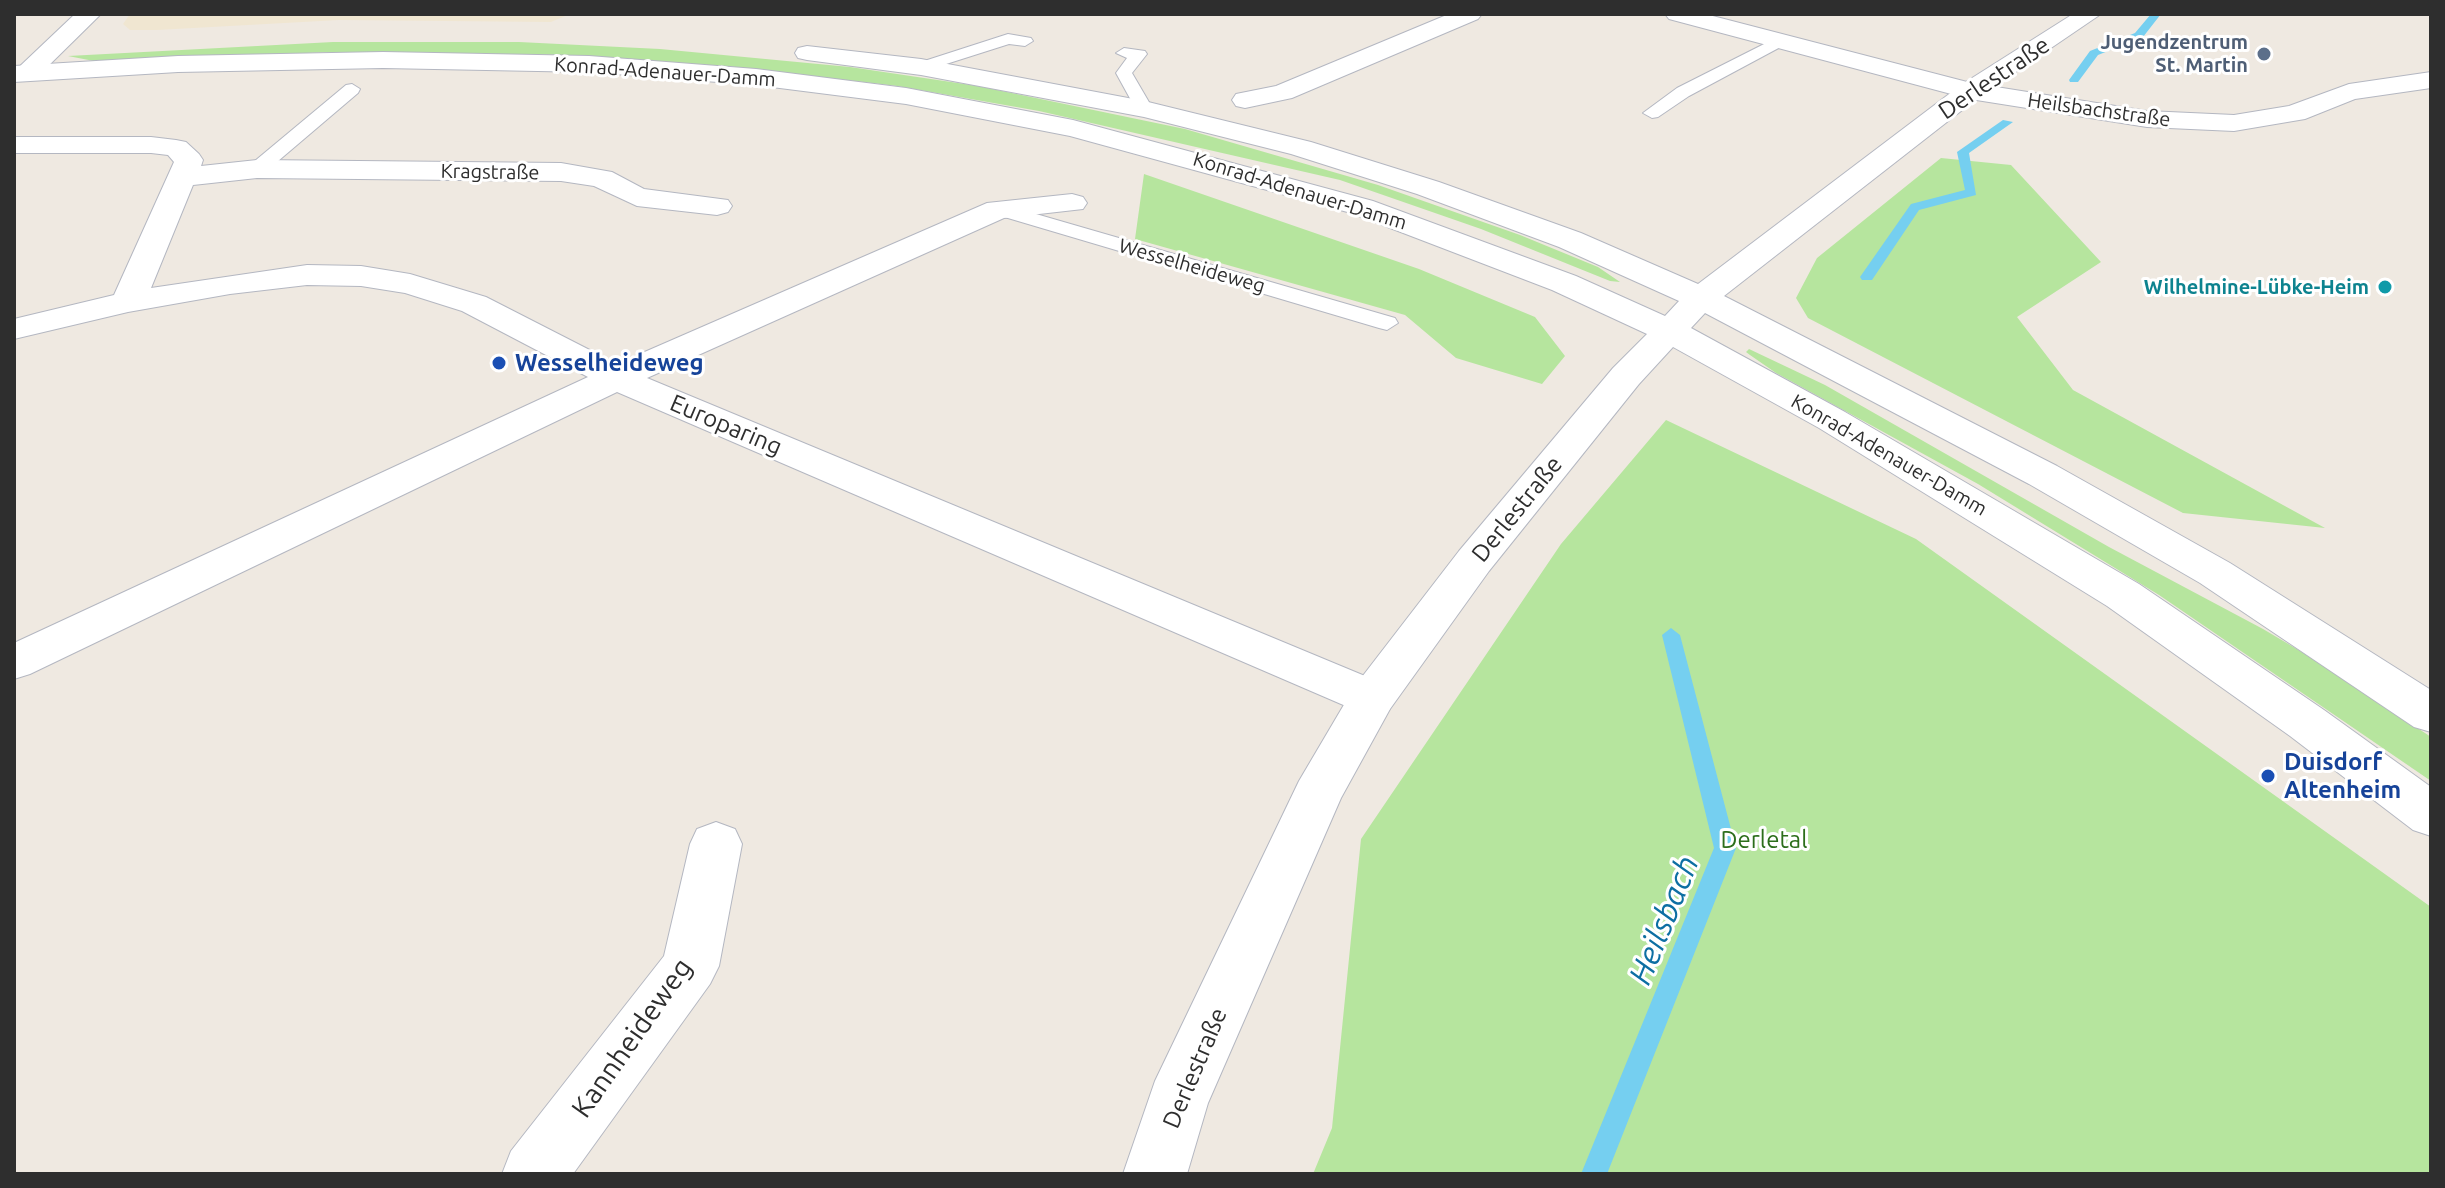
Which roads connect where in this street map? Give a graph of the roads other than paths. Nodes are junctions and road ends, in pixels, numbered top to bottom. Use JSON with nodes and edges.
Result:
{"nodes":[{"id":1,"x":89,"y":14,"type":"edge"},
{"id":2,"x":1470,"y":14,"type":"edge"},
{"id":3,"x":1677,"y":14,"type":"edge"},
{"id":4,"x":2089,"y":14,"type":"edge"},
{"id":5,"x":202,"y":40,"type":"dead end"},
{"id":6,"x":1025,"y":41,"type":"dead end"},
{"id":7,"x":1780,"y":41,"type":"junction"},
{"id":8,"x":52,"y":49,"type":"junction"},
{"id":9,"x":787,"y":51,"type":"dead end"},
{"id":10,"x":1124,"y":53,"type":"dead end"},
{"id":11,"x":18,"y":67,"type":"edge"},
{"id":12,"x":921,"y":67,"type":"junction"},
{"id":13,"x":2426,"y":84,"type":"edge"},
{"id":14,"x":352,"y":89,"type":"dead end"},
{"id":15,"x":1970,"y":91,"type":"junction"},
{"id":16,"x":1245,"y":100,"type":"dead end"},
{"id":17,"x":1144,"y":109,"type":"junction"},
{"id":18,"x":1652,"y":113,"type":"dead end"},
{"id":19,"x":14,"y":145,"type":"edge"},
{"id":20,"x":257,"y":169,"type":"junction"},
{"id":21,"x":183,"y":177,"type":"junction"},
{"id":22,"x":1072,"y":203,"type":"dead end"},
{"id":23,"x":717,"y":206,"type":"dead end"},
{"id":24,"x":998,"y":209,"type":"junction"},
{"id":25,"x":1701,"y":298,"type":"junction"},
{"id":26,"x":128,"y":302,"type":"junction"},
{"id":27,"x":1387,"y":323,"type":"dead end"},
{"id":28,"x":14,"y":329,"type":"edge"},
{"id":29,"x":1668,"y":330,"type":"junction"},
{"id":30,"x":616,"y":378,"type":"junction"},
{"id":31,"x":14,"y":662,"type":"edge"},
{"id":32,"x":1372,"y":698,"type":"junction"},
{"id":33,"x":2431,"y":714,"type":"edge"},
{"id":34,"x":2431,"y":815,"type":"edge"},
{"id":35,"x":716,"y":844,"type":"dead end"},
{"id":36,"x":534,"y":1174,"type":"edge"},
{"id":37,"x":1155,"y":1174,"type":"edge"}],
"edges":[{"from":1,"to":8,"type":"street"},
{"from":2,"to":16,"type":"street"},
{"from":3,"to":7,"type":"street","name":"Heilsbachstraße"},
{"from":4,"to":15,"type":"street","name":"Derlestraße"},
{"from":5,"to":8,"type":"street"},
{"from":6,"to":12,"type":"lane"},
{"from":7,"to":15,"type":"street","name":"Heilsbachstraße"},
{"from":7,"to":18,"type":"lane"},
{"from":8,"to":11,"type":"street"},
{"from":9,"to":12,"type":"street","name":"Konrad-Adenauer-Damm"},
{"from":10,"to":17,"type":"lane"},
{"from":11,"to":29,"type":"street","name":"Konrad-Adenauer-Damm"},
{"from":12,"to":17,"type":"street","name":"Konrad-Adenauer-Damm"},
{"from":13,"to":15,"type":"street","name":"Heilsbachstraße"},
{"from":14,"to":20,"type":"lane"},
{"from":15,"to":25,"type":"street","name":"Derlestraße"},
{"from":17,"to":25,"type":"street","name":"Konrad-Adenauer-Damm"},
{"from":19,"to":21,"type":"street"},
{"from":20,"to":21,"type":"street","name":"Kragstraße"},
{"from":20,"to":23,"type":"street","name":"Kragstraße"},
{"from":21,"to":26,"type":"street"},
{"from":22,"to":24,"type":"street"},
{"from":24,"to":27,"type":"lane","name":"Wesselheideweg"},
{"from":24,"to":30,"type":"street"},
{"from":25,"to":29,"type":"street","name":"Derlestraße"},
{"from":25,"to":33,"type":"street","name":"Konrad-Adenauer-Damm"},
{"from":26,"to":28,"type":"street","name":"Europaring"},
{"from":26,"to":30,"type":"street","name":"Europaring"},
{"from":29,"to":32,"type":"street","name":"Derlestraße"},
{"from":29,"to":34,"type":"street","name":"Konrad-Adenauer-Damm"},
{"from":30,"to":31,"type":"street"},
{"from":30,"to":32,"type":"street","name":"Europaring"},
{"from":32,"to":37,"type":"street","name":"Derlestraße"},
{"from":35,"to":36,"type":"street","name":"Kannheideweg"}]}
